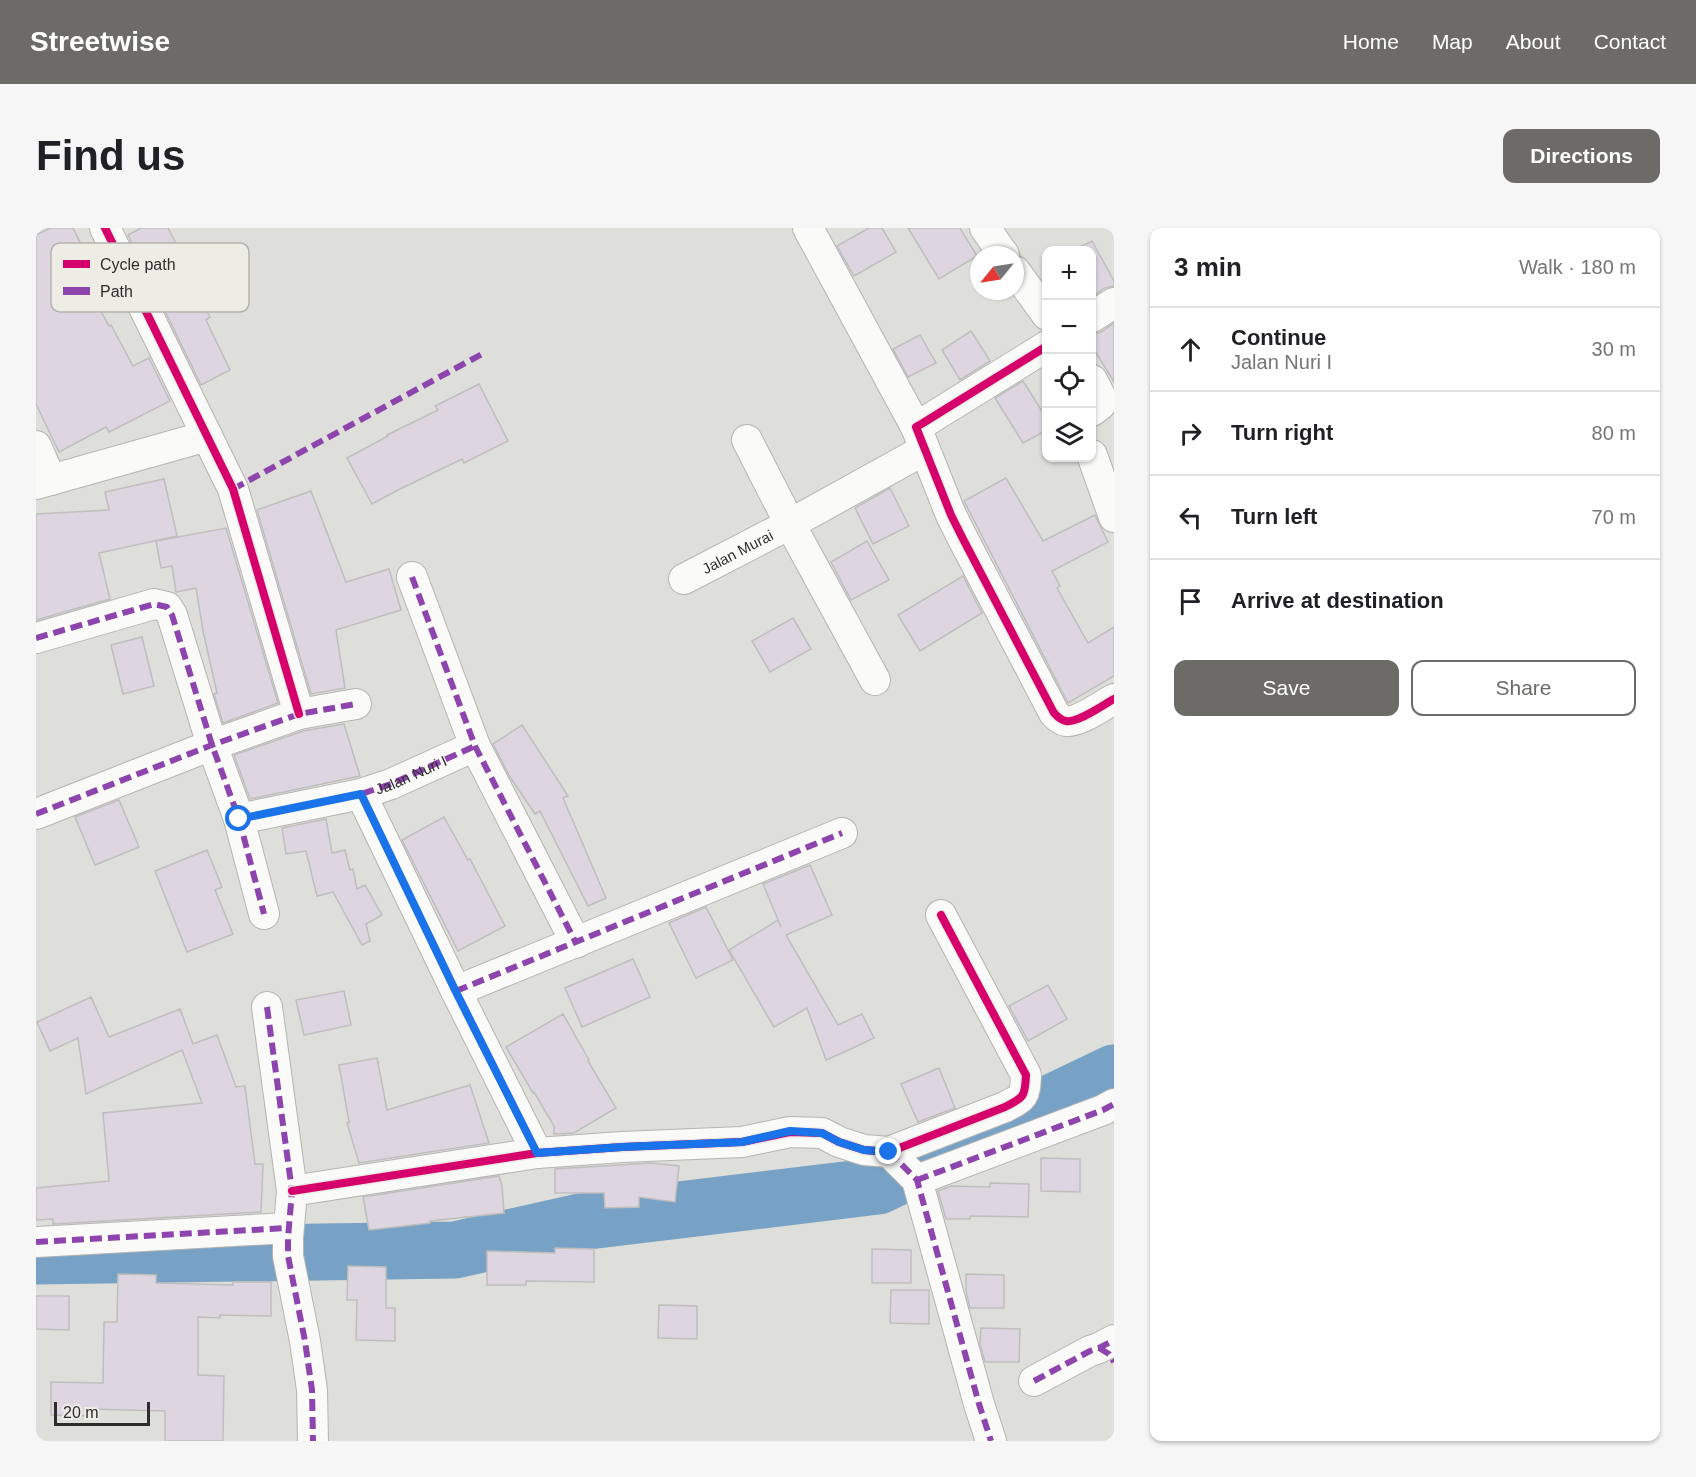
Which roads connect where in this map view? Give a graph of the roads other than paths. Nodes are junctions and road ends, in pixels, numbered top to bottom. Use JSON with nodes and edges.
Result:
{"nodes":[{"id":1,"x":105,"y":228,"type":"edge"},
{"id":2,"x":808,"y":228,"type":"edge"},
{"id":3,"x":985,"y":228,"type":"edge"},
{"id":4,"x":112,"y":243,"type":"edge"},
{"id":5,"x":998,"y":246,"type":"edge"},
{"id":6,"x":1024,"y":283,"type":"edge"},
{"id":7,"x":1114,"y":303,"type":"edge"},
{"id":8,"x":1042,"y":308,"type":"edge"},
{"id":9,"x":146,"y":312,"type":"edge"},
{"id":10,"x":1096,"y":314,"type":"edge"},
{"id":11,"x":1042,"y":350,"type":"edge"},
{"id":12,"x":1096,"y":388,"type":"edge"},
{"id":13,"x":1096,"y":408,"type":"edge"},
{"id":14,"x":207,"y":436,"type":"junction"},
{"id":15,"x":920,"y":438,"type":"junction"},
{"id":16,"x":747,"y":440,"type":"dead end"},
{"id":17,"x":36,"y":446,"type":"edge"},
{"id":18,"x":1094,"y":462,"type":"edge"},
{"id":19,"x":43,"y":482,"type":"edge"},
{"id":20,"x":1114,"y":517,"type":"edge"},
{"id":21,"x":790,"y":524,"type":"junction"},
{"id":22,"x":412,"y":577,"type":"dead end"},
{"id":23,"x":684,"y":579,"type":"dead end"},
{"id":24,"x":36,"y":638,"type":"edge"},
{"id":25,"x":875,"y":680,"type":"dead end"},
{"id":26,"x":1112,"y":702,"type":"edge"},
{"id":27,"x":356,"y":704,"type":"dead end"},
{"id":28,"x":299,"y":714,"type":"junction"},
{"id":29,"x":212,"y":745,"type":"junction"},
{"id":30,"x":475,"y":746,"type":"junction"},
{"id":31,"x":361,"y":794,"type":"junction"},
{"id":32,"x":36,"y":814,"type":"edge"},
{"id":33,"x":239,"y":819,"type":"junction"},
{"id":34,"x":842,"y":833,"type":"dead end"},
{"id":35,"x":264,"y":914,"type":"dead end"},
{"id":36,"x":941,"y":915,"type":"dead end"},
{"id":37,"x":576,"y":943,"type":"junction"},
{"id":38,"x":456,"y":992,"type":"junction"},
{"id":39,"x":267,"y":1007,"type":"dead end"},
{"id":40,"x":1114,"y":1104,"type":"edge"},
{"id":41,"x":537,"y":1153,"type":"junction"},
{"id":42,"x":904,"y":1168,"type":"junction"},
{"id":43,"x":292,"y":1191,"type":"junction"},
{"id":44,"x":288,"y":1241,"type":"junction"},
{"id":45,"x":36,"y":1242,"type":"edge"},
{"id":46,"x":1109,"y":1350,"type":"edge"},
{"id":47,"x":1034,"y":1381,"type":"dead end"},
{"id":48,"x":313,"y":1441,"type":"edge"},
{"id":49,"x":991,"y":1441,"type":"edge"}],
"edges":[{"from":1,"to":4,"type":"street"},
{"from":2,"to":15,"type":"street"},
{"from":3,"to":5,"type":"street"},
{"from":6,"to":8,"type":"street"},
{"from":7,"to":10,"type":"street"},
{"from":9,"to":14,"type":"street"},
{"from":11,"to":15,"type":"street","name":"Jalan Murai"},
{"from":12,"to":13,"type":"street"},
{"from":14,"to":19,"type":"street"},
{"from":14,"to":28,"type":"street"},
{"from":15,"to":21,"type":"street","name":"Jalan Murai"},
{"from":15,"to":26,"type":"street"},
{"from":16,"to":21,"type":"street"},
{"from":17,"to":19,"type":"street"},
{"from":18,"to":20,"type":"street"},
{"from":21,"to":23,"type":"street","name":"Jalan Murai"},
{"from":21,"to":25,"type":"street"},
{"from":22,"to":30,"type":"street"},
{"from":24,"to":29,"type":"street"},
{"from":27,"to":28,"type":"street"},
{"from":28,"to":29,"type":"street"},
{"from":29,"to":32,"type":"street"},
{"from":29,"to":33,"type":"street"},
{"from":30,"to":31,"type":"street","name":"Jalan Nuri I"},
{"from":30,"to":37,"type":"street"},
{"from":31,"to":33,"type":"street","name":"Jalan Nuri I"},
{"from":31,"to":38,"type":"street"},
{"from":33,"to":35,"type":"street"},
{"from":34,"to":37,"type":"street"},
{"from":36,"to":42,"type":"street"},
{"from":37,"to":38,"type":"street"},
{"from":38,"to":41,"type":"street"},
{"from":39,"to":43,"type":"street"},
{"from":40,"to":42,"type":"street"},
{"from":41,"to":42,"type":"street"},
{"from":41,"to":43,"type":"street"},
{"from":42,"to":49,"type":"street"},
{"from":43,"to":44,"type":"street"},
{"from":44,"to":45,"type":"street"},
{"from":44,"to":48,"type":"street"},
{"from":46,"to":47,"type":"street"}]}
